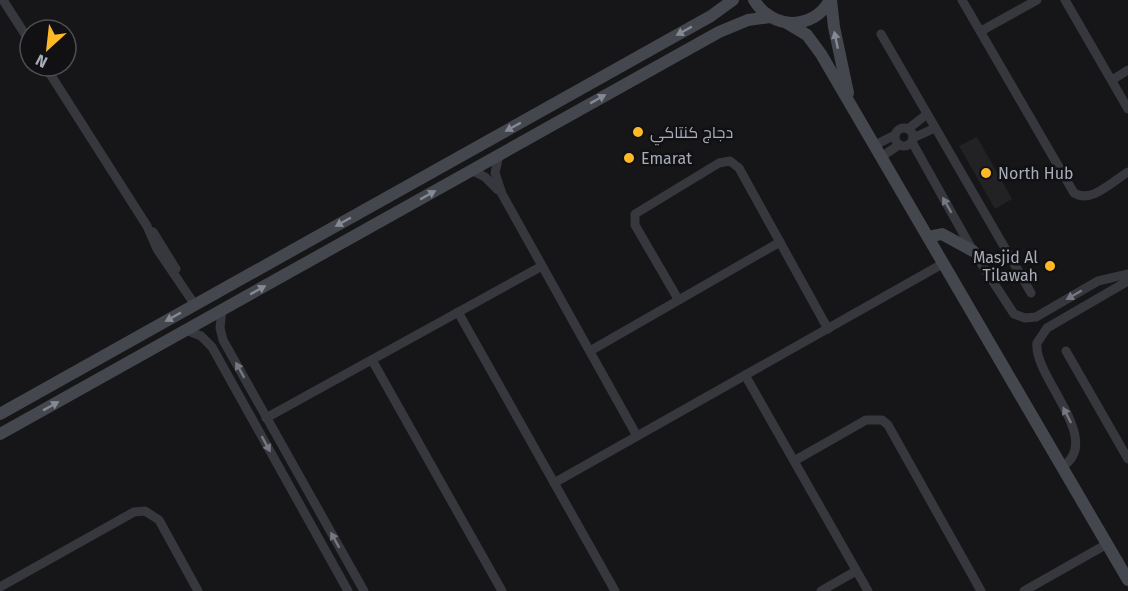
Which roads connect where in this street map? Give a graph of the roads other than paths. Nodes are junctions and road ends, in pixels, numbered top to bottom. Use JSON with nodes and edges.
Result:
{"nodes":[{"id":1,"x":3,"y":0,"type":"edge"},
{"id":2,"x":733,"y":0,"type":"edge"},
{"id":3,"x":754,"y":0,"type":"edge"},
{"id":4,"x":831,"y":0,"type":"edge"},
{"id":5,"x":962,"y":0,"type":"edge"},
{"id":6,"x":1037,"y":0,"type":"edge"},
{"id":7,"x":1065,"y":0,"type":"edge"},
{"id":8,"x":770,"y":17,"type":"junction"},
{"id":9,"x":18,"y":23,"type":"edge"},
{"id":10,"x":787,"y":23,"type":"junction"},
{"id":11,"x":981,"y":31,"type":"junction"},
{"id":12,"x":881,"y":34,"type":"dead end"},
{"id":13,"x":1128,"y":70,"type":"edge"},
{"id":14,"x":53,"y":78,"type":"edge"},
{"id":15,"x":1112,"y":80,"type":"junction"},
{"id":16,"x":1128,"y":109,"type":"edge"},
{"id":17,"x":927,"y":114,"type":"junction"},
{"id":18,"x":935,"y":128,"type":"junction"},
{"id":19,"x":895,"y":135,"type":"junction"},
{"id":20,"x":911,"y":136,"type":"junction"},
{"id":21,"x":871,"y":139,"type":"junction"},
{"id":22,"x":899,"y":144,"type":"junction"},
{"id":23,"x":499,"y":155,"type":"junction"},
{"id":24,"x":881,"y":157,"type":"junction"},
{"id":25,"x":471,"y":171,"type":"junction"},
{"id":26,"x":1128,"y":172,"type":"edge"},
{"id":27,"x":502,"y":194,"type":"junction"},
{"id":28,"x":928,"y":237,"type":"junction"},
{"id":29,"x":780,"y":242,"type":"junction"},
{"id":30,"x":973,"y":251,"type":"junction"},
{"id":31,"x":944,"y":263,"type":"junction"},
{"id":32,"x":542,"y":266,"type":"junction"},
{"id":33,"x":1128,"y":274,"type":"edge"},
{"id":34,"x":1128,"y":281,"type":"edge"},
{"id":35,"x":1092,"y":284,"type":"junction"},
{"id":36,"x":1031,"y":293,"type":"dead end"},
{"id":37,"x":1098,"y":298,"type":"junction"},
{"id":38,"x":678,"y":299,"type":"junction"},
{"id":39,"x":195,"y":305,"type":"junction"},
{"id":40,"x":222,"y":310,"type":"junction"},
{"id":41,"x":1047,"y":310,"type":"junction"},
{"id":42,"x":458,"y":312,"type":"junction"},
{"id":43,"x":1054,"y":324,"type":"junction"},
{"id":44,"x":828,"y":328,"type":"junction"},
{"id":45,"x":186,"y":330,"type":"junction"},
{"id":46,"x":590,"y":351,"type":"junction"},
{"id":47,"x":1066,"y":351,"type":"dead end"},
{"id":48,"x":372,"y":360,"type":"junction"},
{"id":49,"x":745,"y":375,"type":"junction"},
{"id":50,"x":0,"y":414,"type":"edge"},
{"id":51,"x":266,"y":418,"type":"junction"},
{"id":52,"x":0,"y":434,"type":"edge"},
{"id":53,"x":637,"y":436,"type":"junction"},
{"id":54,"x":1128,"y":459,"type":"edge"},
{"id":55,"x":794,"y":461,"type":"junction"},
{"id":56,"x":1062,"y":467,"type":"junction"},
{"id":57,"x":554,"y":483,"type":"junction"},
{"id":58,"x":1107,"y":544,"type":"junction"},
{"id":59,"x":856,"y":571,"type":"junction"},
{"id":60,"x":1128,"y":580,"type":"edge"},
{"id":61,"x":0,"y":587,"type":"edge"},
{"id":62,"x":198,"y":591,"type":"edge"},
{"id":63,"x":348,"y":591,"type":"edge"},
{"id":64,"x":364,"y":591,"type":"edge"},
{"id":65,"x":502,"y":591,"type":"edge"},
{"id":66,"x":615,"y":591,"type":"edge"},
{"id":67,"x":821,"y":591,"type":"edge"},
{"id":68,"x":868,"y":591,"type":"edge"},
{"id":69,"x":981,"y":591,"type":"edge"},
{"id":70,"x":1024,"y":591,"type":"edge"}],
"edges":[{"from":1,"to":9,"type":"street"},
{"from":2,"to":39,"type":"street","one_way":true},
{"from":3,"to":8,"type":"street"},
{"from":4,"to":10,"type":"street"},
{"from":21,"to":4,"type":"street","one_way":true},
{"from":5,"to":11,"type":"street"},
{"from":6,"to":11,"type":"street"},
{"from":7,"to":15,"type":"street"},
{"from":8,"to":10,"type":"street"},
{"from":23,"to":8,"type":"street","one_way":true},
{"from":10,"to":21,"type":"street"},
{"from":11,"to":26,"type":"street"},
{"from":12,"to":17,"type":"street"},
{"from":13,"to":15,"type":"street"},
{"from":14,"to":39,"type":"street"},
{"from":15,"to":16,"type":"street"},
{"from":17,"to":18,"type":"street"},
{"from":17,"to":20,"type":"street"},
{"from":18,"to":20,"type":"street"},
{"from":18,"to":36,"type":"street"},
{"from":19,"to":20,"type":"street"},
{"from":19,"to":21,"type":"street"},
{"from":19,"to":22,"type":"street"},
{"from":20,"to":22,"type":"street"},
{"from":30,"to":20,"type":"street","one_way":true},
{"from":21,"to":24,"type":"street"},
{"from":22,"to":24,"type":"street"},
{"from":23,"to":25,"type":"street"},
{"from":23,"to":27,"type":"street"},
{"from":24,"to":28,"type":"street"},
{"from":25,"to":27,"type":"street"},
{"from":40,"to":25,"type":"street","one_way":true},
{"from":27,"to":32,"type":"street"},
{"from":28,"to":30,"type":"street"},
{"from":28,"to":31,"type":"street"},
{"from":29,"to":38,"type":"street"},
{"from":29,"to":38,"type":"street"},
{"from":29,"to":44,"type":"street"},
{"from":30,"to":41,"type":"street"},
{"from":31,"to":44,"type":"street"},
{"from":31,"to":56,"type":"street"},
{"from":32,"to":42,"type":"street"},
{"from":32,"to":46,"type":"street"},
{"from":33,"to":35,"type":"street"},
{"from":34,"to":37,"type":"street"},
{"from":35,"to":37,"type":"street"},
{"from":35,"to":41,"type":"street","one_way":true},
{"from":37,"to":43,"type":"street"},
{"from":38,"to":46,"type":"street"},
{"from":39,"to":50,"type":"street","one_way":true},
{"from":40,"to":45,"type":"street"},
{"from":51,"to":40,"type":"street","one_way":true},
{"from":41,"to":43,"type":"street"},
{"from":42,"to":48,"type":"street"},
{"from":42,"to":57,"type":"street"},
{"from":56,"to":43,"type":"street","one_way":true},
{"from":44,"to":49,"type":"street"},
{"from":52,"to":45,"type":"street","one_way":true},
{"from":45,"to":63,"type":"street","one_way":true},
{"from":46,"to":53,"type":"street"},
{"from":47,"to":54,"type":"street"},
{"from":48,"to":51,"type":"street"},
{"from":48,"to":65,"type":"street"},
{"from":49,"to":53,"type":"street"},
{"from":49,"to":55,"type":"street"},
{"from":64,"to":51,"type":"street","one_way":true},
{"from":53,"to":57,"type":"street"},
{"from":55,"to":59,"type":"street"},
{"from":55,"to":69,"type":"street"},
{"from":56,"to":58,"type":"street"},
{"from":57,"to":66,"type":"street"},
{"from":58,"to":60,"type":"street"},
{"from":58,"to":70,"type":"street"},
{"from":59,"to":67,"type":"street"},
{"from":59,"to":68,"type":"street"},
{"from":61,"to":62,"type":"street"}]}
